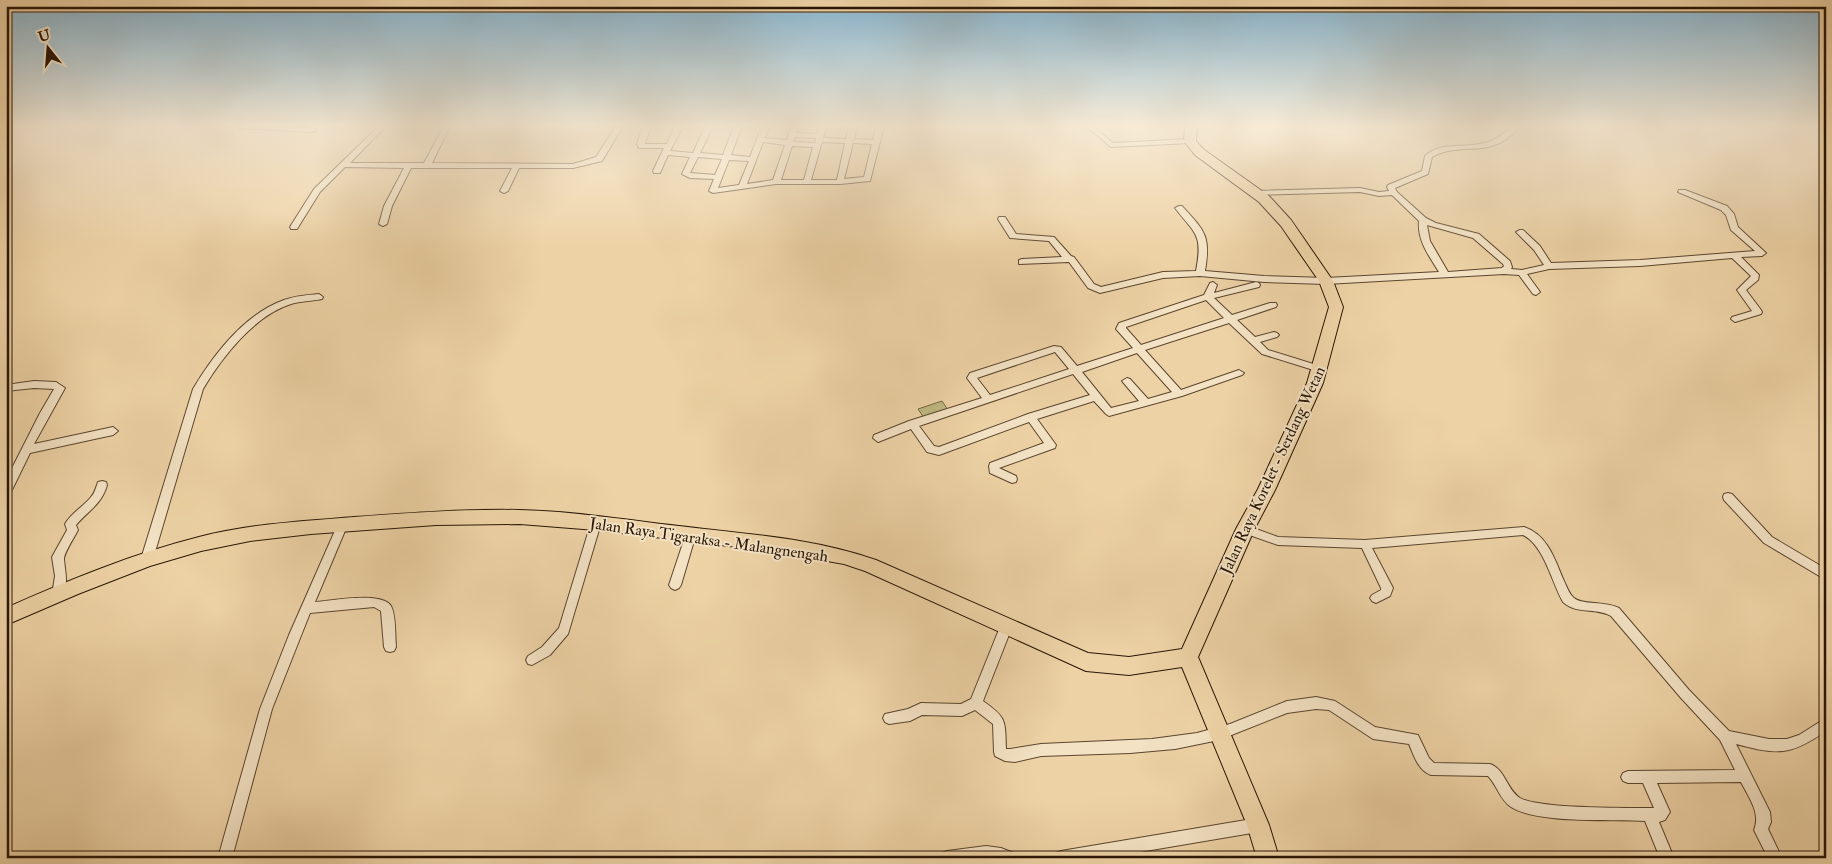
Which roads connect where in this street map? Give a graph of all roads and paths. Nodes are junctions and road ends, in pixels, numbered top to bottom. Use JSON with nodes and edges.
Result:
{"nodes":[{"id":1,"x":344,"y":166,"type":"edge"},
{"id":2,"x":408,"y":166,"type":"edge"},
{"id":3,"x":486,"y":166,"type":"edge"},
{"id":4,"x":569,"y":166,"type":"edge"},
{"id":5,"x":659,"y":166,"type":"edge"},
{"id":6,"x":690,"y":166,"type":"edge"},
{"id":7,"x":722,"y":166,"type":"edge"},
{"id":8,"x":751,"y":166,"type":"edge"},
{"id":9,"x":781,"y":166,"type":"edge"},
{"id":10,"x":811,"y":166,"type":"edge"},
{"id":11,"x":843,"y":166,"type":"edge"},
{"id":12,"x":870,"y":166,"type":"edge"},
{"id":13,"x":1218,"y":166,"type":"edge"},
{"id":14,"x":1427,"y":166,"type":"edge"},
{"id":15,"x":516,"y":167,"type":"junction"},
{"id":16,"x":657,"y":171,"type":"dead end"},
{"id":17,"x":717,"y":177,"type":"junction"},
{"id":18,"x":776,"y":182,"type":"junction"},
{"id":19,"x":807,"y":182,"type":"junction"},
{"id":20,"x":840,"y":182,"type":"junction"},
{"id":21,"x":742,"y":188,"type":"junction"},
{"id":22,"x":504,"y":191,"type":"dead end"},
{"id":23,"x":1682,"y":192,"type":"dead end"},
{"id":24,"x":1394,"y":193,"type":"junction"},
{"id":25,"x":1256,"y":194,"type":"junction"},
{"id":26,"x":1179,"y":208,"type":"dead end"},
{"id":27,"x":1002,"y":219,"type":"dead end"},
{"id":28,"x":1423,"y":220,"type":"junction"},
{"id":29,"x":383,"y":224,"type":"dead end"},
{"id":30,"x":294,"y":227,"type":"dead end"},
{"id":31,"x":1520,"y":232,"type":"dead end"},
{"id":32,"x":1734,"y":255,"type":"junction"},
{"id":33,"x":1068,"y":258,"type":"junction"},
{"id":34,"x":1022,"y":262,"type":"dead end"},
{"id":35,"x":1549,"y":266,"type":"junction"},
{"id":36,"x":1504,"y":271,"type":"junction"},
{"id":37,"x":1522,"y":272,"type":"junction"},
{"id":38,"x":1200,"y":274,"type":"junction"},
{"id":39,"x":1445,"y":274,"type":"junction"},
{"id":40,"x":1326,"y":281,"type":"junction"},
{"id":41,"x":1213,"y":285,"type":"dead end"},
{"id":42,"x":1256,"y":285,"type":"dead end"},
{"id":43,"x":1536,"y":292,"type":"dead end"},
{"id":44,"x":319,"y":296,"type":"dead end"},
{"id":45,"x":1208,"y":297,"type":"junction"},
{"id":46,"x":1273,"y":305,"type":"dead end"},
{"id":47,"x":1735,"y":319,"type":"dead end"},
{"id":48,"x":1231,"y":320,"type":"junction"},
{"id":49,"x":1274,"y":335,"type":"dead end"},
{"id":50,"x":1252,"y":341,"type":"junction"},
{"id":51,"x":1140,"y":350,"type":"junction"},
{"id":52,"x":1320,"y":368,"type":"junction"},
{"id":53,"x":1076,"y":372,"type":"junction"},
{"id":54,"x":1239,"y":373,"type":"dead end"},
{"id":55,"x":1126,"y":380,"type":"dead end"},
{"id":56,"x":6,"y":388,"type":"edge"},
{"id":57,"x":1179,"y":394,"type":"junction"},
{"id":58,"x":1095,"y":397,"type":"junction"},
{"id":59,"x":989,"y":400,"type":"junction"},
{"id":60,"x":1146,"y":403,"type":"junction"},
{"id":61,"x":1031,"y":417,"type":"junction"},
{"id":62,"x":913,"y":424,"type":"junction"},
{"id":63,"x":113,"y":431,"type":"dead end"},
{"id":64,"x":878,"y":438,"type":"dead end"},
{"id":65,"x":26,"y":450,"type":"junction"},
{"id":66,"x":1012,"y":479,"type":"dead end"},
{"id":67,"x":102,"y":485,"type":"dead end"},
{"id":68,"x":7,"y":488,"type":"edge"},
{"id":69,"x":1728,"y":497,"type":"dead end"},
{"id":70,"x":596,"y":523,"type":"junction"},
{"id":71,"x":342,"y":526,"type":"junction"},
{"id":72,"x":1245,"y":529,"type":"junction"},
{"id":73,"x":691,"y":534,"type":"junction"},
{"id":74,"x":1365,"y":544,"type":"junction"},
{"id":75,"x":147,"y":559,"type":"junction"},
{"id":76,"x":1826,"y":575,"type":"edge"},
{"id":77,"x":675,"y":585,"type":"dead end"},
{"id":78,"x":58,"y":595,"type":"junction"},
{"id":79,"x":1376,"y":598,"type":"dead end"},
{"id":80,"x":308,"y":608,"type":"junction"},
{"id":81,"x":6,"y":617,"type":"edge"},
{"id":82,"x":1006,"y":627,"type":"junction"},
{"id":83,"x":390,"y":646,"type":"dead end"},
{"id":84,"x":1188,"y":658,"type":"junction"},
{"id":85,"x":532,"y":660,"type":"dead end"},
{"id":86,"x":976,"y":704,"type":"junction"},
{"id":87,"x":889,"y":718,"type":"dead end"},
{"id":88,"x":1826,"y":724,"type":"edge"},
{"id":89,"x":1219,"y":734,"type":"junction"},
{"id":90,"x":1725,"y":736,"type":"junction"},
{"id":91,"x":1744,"y":776,"type":"junction"},
{"id":92,"x":1628,"y":777,"type":"dead end"},
{"id":93,"x":1647,"y":777,"type":"junction"},
{"id":94,"x":1649,"y":815,"type":"junction"},
{"id":95,"x":1258,"y":825,"type":"junction"},
{"id":96,"x":225,"y":858,"type":"edge"},
{"id":97,"x":947,"y":858,"type":"edge"},
{"id":98,"x":1009,"y":858,"type":"edge"},
{"id":99,"x":1061,"y":858,"type":"edge"},
{"id":100,"x":1268,"y":858,"type":"edge"},
{"id":101,"x":1667,"y":858,"type":"edge"},
{"id":102,"x":1775,"y":858,"type":"edge"}],
"edges":[{"from":1,"to":30,"type":"street"},
{"from":2,"to":29,"type":"street"},
{"from":3,"to":15,"type":"street"},
{"from":4,"to":15,"type":"street"},
{"from":5,"to":16,"type":"street"},
{"from":6,"to":17,"type":"street"},
{"from":7,"to":17,"type":"street"},
{"from":8,"to":21,"type":"street"},
{"from":9,"to":18,"type":"street"},
{"from":10,"to":19,"type":"street"},
{"from":11,"to":20,"type":"street"},
{"from":12,"to":20,"type":"street"},
{"from":13,"to":25,"type":"main road","name":"Jalan Raya Korelet - Serdang Wetan"},
{"from":14,"to":24,"type":"street"},
{"from":15,"to":22,"type":"street"},
{"from":17,"to":21,"type":"street"},
{"from":18,"to":19,"type":"street"},
{"from":18,"to":21,"type":"street"},
{"from":19,"to":20,"type":"street"},
{"from":23,"to":32,"type":"street"},
{"from":24,"to":25,"type":"street"},
{"from":24,"to":28,"type":"street"},
{"from":25,"to":40,"type":"main road","name":"Jalan Raya Korelet - Serdang Wetan"},
{"from":26,"to":38,"type":"street"},
{"from":27,"to":33,"type":"street"},
{"from":28,"to":36,"type":"street"},
{"from":28,"to":39,"type":"street"},
{"from":31,"to":35,"type":"street"},
{"from":32,"to":35,"type":"street"},
{"from":32,"to":47,"type":"street"},
{"from":33,"to":34,"type":"street"},
{"from":33,"to":38,"type":"street"},
{"from":35,"to":37,"type":"street"},
{"from":36,"to":37,"type":"street"},
{"from":36,"to":39,"type":"street"},
{"from":37,"to":43,"type":"street"},
{"from":38,"to":40,"type":"street"},
{"from":39,"to":40,"type":"street"},
{"from":40,"to":52,"type":"main road","name":"Jalan Raya Korelet - Serdang Wetan"},
{"from":41,"to":45,"type":"street"},
{"from":42,"to":45,"type":"street"},
{"from":44,"to":75,"type":"street"},
{"from":45,"to":48,"type":"street"},
{"from":45,"to":51,"type":"street"},
{"from":46,"to":48,"type":"street"},
{"from":48,"to":50,"type":"street"},
{"from":48,"to":51,"type":"street"},
{"from":49,"to":50,"type":"street"},
{"from":50,"to":52,"type":"street"},
{"from":51,"to":53,"type":"street"},
{"from":51,"to":57,"type":"street"},
{"from":52,"to":72,"type":"main road","name":"Jalan Raya Korelet - Serdang Wetan"},
{"from":53,"to":58,"type":"street"},
{"from":53,"to":59,"type":"street"},
{"from":53,"to":59,"type":"street"},
{"from":54,"to":57,"type":"street"},
{"from":55,"to":60,"type":"street"},
{"from":56,"to":65,"type":"street"},
{"from":57,"to":60,"type":"street"},
{"from":58,"to":60,"type":"street"},
{"from":58,"to":61,"type":"street"},
{"from":59,"to":62,"type":"street"},
{"from":61,"to":62,"type":"street"},
{"from":61,"to":66,"type":"street"},
{"from":62,"to":64,"type":"street"},
{"from":63,"to":65,"type":"street"},
{"from":65,"to":68,"type":"street"},
{"from":67,"to":78,"type":"street"},
{"from":69,"to":76,"type":"street"},
{"from":70,"to":71,"type":"main road","name":"Jalan Raya Tigaraksa - Malangnengah"},
{"from":70,"to":73,"type":"main road","name":"Jalan Raya Tigaraksa - Malangnengah"},
{"from":70,"to":85,"type":"street"},
{"from":71,"to":75,"type":"main road","name":"Jalan Raya Tigaraksa - Malangnengah"},
{"from":71,"to":80,"type":"street"},
{"from":72,"to":74,"type":"street"},
{"from":72,"to":84,"type":"main road","name":"Jalan Raya Korelet - Serdang Wetan"},
{"from":73,"to":77,"type":"street"},
{"from":73,"to":82,"type":"main road","name":"Jalan Raya Tigaraksa - Malangnengah"},
{"from":74,"to":79,"type":"street"},
{"from":74,"to":90,"type":"street"},
{"from":75,"to":78,"type":"main road","name":"Jalan Raya Tigaraksa - Malangnengah"},
{"from":78,"to":81,"type":"main road","name":"Jalan Raya Tigaraksa - Malangnengah"},
{"from":80,"to":83,"type":"street"},
{"from":80,"to":96,"type":"street"},
{"from":82,"to":84,"type":"main road","name":"Jalan Raya Tigaraksa - Malangnengah"},
{"from":82,"to":86,"type":"street"},
{"from":84,"to":89,"type":"main road"},
{"from":86,"to":87,"type":"street"},
{"from":86,"to":89,"type":"street"},
{"from":88,"to":90,"type":"street"},
{"from":89,"to":94,"type":"street"},
{"from":89,"to":95,"type":"main road"},
{"from":90,"to":91,"type":"street"},
{"from":91,"to":93,"type":"street"},
{"from":91,"to":102,"type":"street"},
{"from":92,"to":93,"type":"street"},
{"from":93,"to":94,"type":"street"},
{"from":94,"to":101,"type":"street"},
{"from":95,"to":99,"type":"street"},
{"from":95,"to":100,"type":"main road"},
{"from":97,"to":98,"type":"street"}]}
